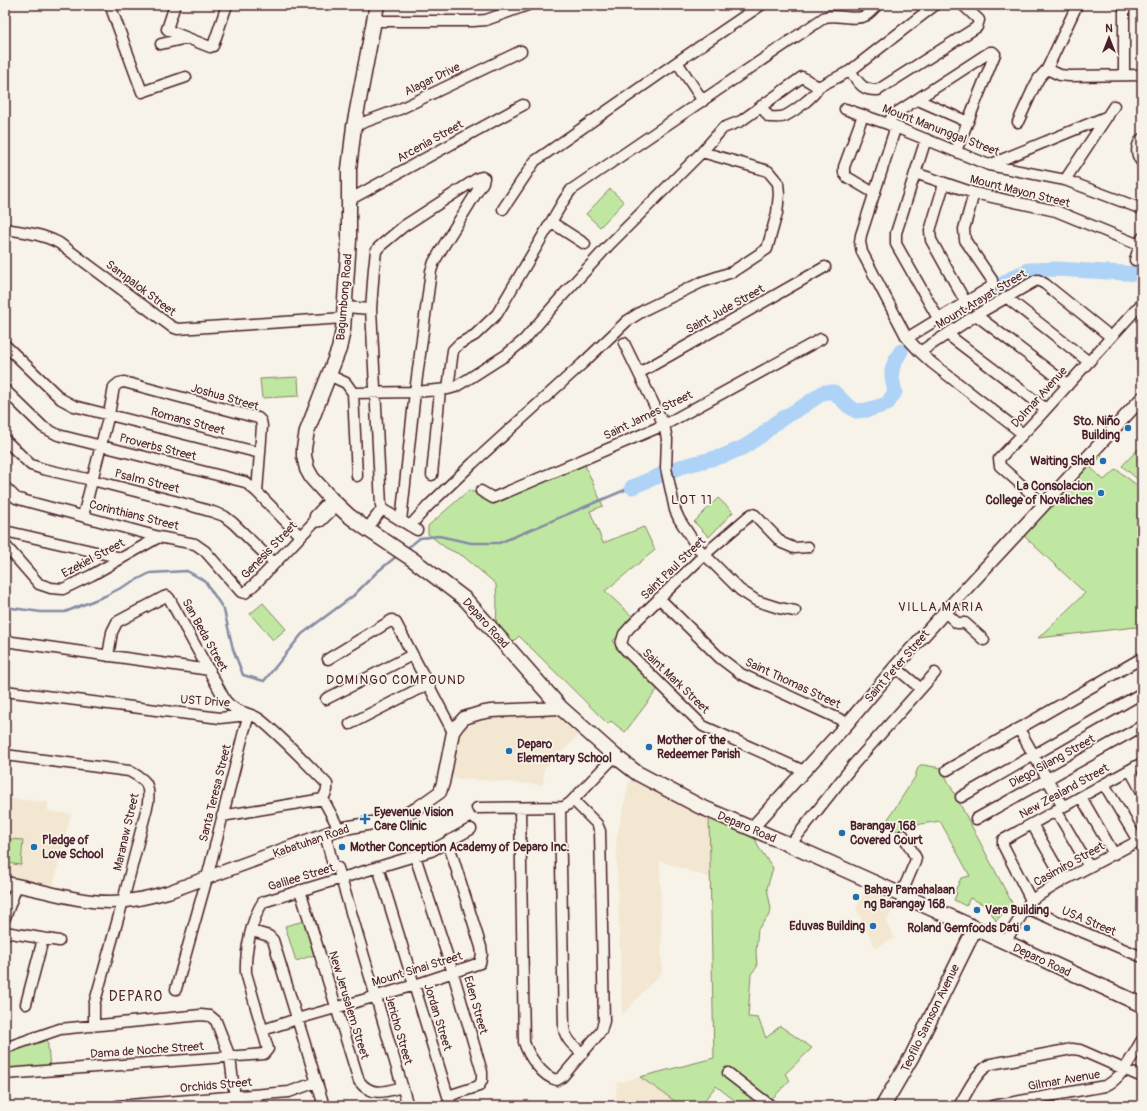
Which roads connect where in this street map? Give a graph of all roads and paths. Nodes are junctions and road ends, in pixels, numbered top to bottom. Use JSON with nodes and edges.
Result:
{"nodes":[{"id":1,"x":110,"y":5,"type":"edge"},
{"id":2,"x":175,"y":5,"type":"edge"},
{"id":3,"x":227,"y":5,"type":"edge"},
{"id":4,"x":378,"y":5,"type":"edge"},
{"id":5,"x":528,"y":5,"type":"edge"},
{"id":6,"x":761,"y":5,"type":"edge"},
{"id":7,"x":877,"y":5,"type":"edge"},
{"id":8,"x":935,"y":5,"type":"edge"},
{"id":9,"x":963,"y":5,"type":"edge"},
{"id":10,"x":1077,"y":5,"type":"edge"},
{"id":11,"x":1124,"y":5,"type":"edge"},
{"id":12,"x":374,"y":21,"type":"junction"},
{"id":13,"x":187,"y":38,"type":"junction"},
{"id":14,"x":162,"y":44,"type":"dead end"},
{"id":15,"x":521,"y":51,"type":"dead end"},
{"id":16,"x":677,"y":62,"type":"junction"},
{"id":17,"x":1047,"y":69,"type":"junction"},
{"id":18,"x":850,"y":71,"type":"junction"},
{"id":19,"x":1124,"y":75,"type":"junction"},
{"id":20,"x":1142,"y":75,"type":"edge"},
{"id":21,"x":186,"y":77,"type":"dead end"},
{"id":22,"x":818,"y":86,"type":"junction"},
{"id":23,"x":918,"y":100,"type":"junction"},
{"id":24,"x":703,"y":101,"type":"junction"},
{"id":25,"x":523,"y":105,"type":"dead end"},
{"id":26,"x":761,"y":106,"type":"junction"},
{"id":27,"x":1114,"y":106,"type":"dead end"},
{"id":28,"x":845,"y":109,"type":"dead end"},
{"id":29,"x":863,"y":115,"type":"junction"},
{"id":30,"x":1108,"y":116,"type":"junction"},
{"id":31,"x":968,"y":122,"type":"junction"},
{"id":32,"x":1018,"y":122,"type":"dead end"},
{"id":33,"x":892,"y":125,"type":"junction"},
{"id":34,"x":354,"y":126,"type":"junction"},
{"id":35,"x":926,"y":139,"type":"junction"},
{"id":36,"x":1142,"y":140,"type":"edge"},
{"id":37,"x":956,"y":151,"type":"junction"},
{"id":38,"x":702,"y":152,"type":"junction"},
{"id":39,"x":1142,"y":161,"type":"edge"},
{"id":40,"x":989,"y":164,"type":"junction"},
{"id":41,"x":915,"y":174,"type":"junction"},
{"id":42,"x":1065,"y":180,"type":"junction"},
{"id":43,"x":944,"y":184,"type":"junction"},
{"id":44,"x":874,"y":193,"type":"junction"},
{"id":45,"x":974,"y":193,"type":"junction"},
{"id":46,"x":349,"y":200,"type":"junction"},
{"id":47,"x":503,"y":209,"type":"dead end"},
{"id":48,"x":1142,"y":209,"type":"edge"},
{"id":49,"x":551,"y":222,"type":"junction"},
{"id":50,"x":5,"y":229,"type":"edge"},
{"id":51,"x":1141,"y":242,"type":"edge"},
{"id":52,"x":585,"y":244,"type":"dead end"},
{"id":53,"x":1135,"y":260,"type":"dead end"},
{"id":54,"x":825,"y":268,"type":"dead end"},
{"id":55,"x":1006,"y":297,"type":"junction"},
{"id":56,"x":966,"y":303,"type":"junction"},
{"id":57,"x":1142,"y":303,"type":"edge"},
{"id":58,"x":371,"y":309,"type":"junction"},
{"id":59,"x":345,"y":313,"type":"junction"},
{"id":60,"x":976,"y":315,"type":"junction"},
{"id":61,"x":939,"y":320,"type":"junction"},
{"id":62,"x":947,"y":334,"type":"junction"},
{"id":63,"x":1111,"y":337,"type":"junction"},
{"id":64,"x":907,"y":338,"type":"junction"},
{"id":65,"x":821,"y":339,"type":"dead end"},
{"id":66,"x":624,"y":343,"type":"dead end"},
{"id":67,"x":5,"y":345,"type":"edge"},
{"id":68,"x":920,"y":352,"type":"junction"},
{"id":69,"x":1089,"y":362,"type":"junction"},
{"id":70,"x":639,"y":373,"type":"junction"},
{"id":71,"x":329,"y":375,"type":"junction"},
{"id":72,"x":1068,"y":385,"type":"junction"},
{"id":73,"x":444,"y":389,"type":"junction"},
{"id":74,"x":5,"y":390,"type":"edge"},
{"id":75,"x":376,"y":392,"type":"junction"},
{"id":76,"x":415,"y":392,"type":"junction"},
{"id":77,"x":353,"y":393,"type":"junction"},
{"id":78,"x":1142,"y":398,"type":"edge"},
{"id":79,"x":1046,"y":409,"type":"junction"},
{"id":80,"x":109,"y":414,"type":"junction"},
{"id":81,"x":664,"y":425,"type":"junction"},
{"id":82,"x":1023,"y":434,"type":"junction"},
{"id":83,"x":5,"y":440,"type":"edge"},
{"id":84,"x":101,"y":446,"type":"junction"},
{"id":85,"x":260,"y":453,"type":"junction"},
{"id":86,"x":432,"y":475,"type":"dead end"},
{"id":87,"x":357,"y":476,"type":"dead end"},
{"id":88,"x":92,"y":480,"type":"junction"},
{"id":89,"x":5,"y":487,"type":"edge"},
{"id":90,"x":481,"y":491,"type":"dead end"},
{"id":91,"x":257,"y":492,"type":"junction"},
{"id":92,"x":334,"y":502,"type":"junction"},
{"id":93,"x":1044,"y":505,"type":"junction"},
{"id":94,"x":382,"y":509,"type":"junction"},
{"id":95,"x":83,"y":516,"type":"junction"},
{"id":96,"x":409,"y":526,"type":"junction"},
{"id":97,"x":367,"y":529,"type":"junction"},
{"id":98,"x":5,"y":531,"type":"edge"},
{"id":99,"x":300,"y":536,"type":"junction"},
{"id":100,"x":160,"y":537,"type":"junction"},
{"id":101,"x":5,"y":545,"type":"edge"},
{"id":102,"x":808,"y":547,"type":"dead end"},
{"id":103,"x":704,"y":555,"type":"junction"},
{"id":104,"x":122,"y":558,"type":"junction"},
{"id":105,"x":412,"y":559,"type":"joint"},
{"id":106,"x":274,"y":563,"type":"junction"},
{"id":107,"x":241,"y":592,"type":"joint"},
{"id":108,"x":659,"y":598,"type":"junction"},
{"id":109,"x":795,"y":611,"type":"dead end"},
{"id":110,"x":945,"y":612,"type":"junction"},
{"id":111,"x":984,"y":640,"type":"dead end"},
{"id":112,"x":5,"y":641,"type":"edge"},
{"id":113,"x":621,"y":644,"type":"joint"},
{"id":114,"x":108,"y":656,"type":"junction"},
{"id":115,"x":412,"y":656,"type":"junction"},
{"id":116,"x":1142,"y":658,"type":"edge"},
{"id":117,"x":328,"y":659,"type":"dead end"},
{"id":118,"x":895,"y":667,"type":"junction"},
{"id":119,"x":210,"y":670,"type":"junction"},
{"id":120,"x":935,"y":673,"type":"dead end"},
{"id":121,"x":428,"y":684,"type":"junction"},
{"id":122,"x":920,"y":688,"type":"junction"},
{"id":123,"x":5,"y":690,"type":"edge"},
{"id":124,"x":1142,"y":693,"type":"edge"},
{"id":125,"x":326,"y":699,"type":"dead end"},
{"id":126,"x":562,"y":708,"type":"junction"},
{"id":127,"x":249,"y":715,"type":"junction"},
{"id":128,"x":848,"y":723,"type":"junction"},
{"id":129,"x":350,"y":724,"type":"dead end"},
{"id":130,"x":1142,"y":726,"type":"edge"},
{"id":131,"x":1019,"y":729,"type":"junction"},
{"id":132,"x":453,"y":732,"type":"junction"},
{"id":133,"x":5,"y":755,"type":"edge"},
{"id":134,"x":1034,"y":755,"type":"junction"},
{"id":135,"x":615,"y":756,"type":"junction"},
{"id":136,"x":1142,"y":763,"type":"edge"},
{"id":137,"x":947,"y":770,"type":"dead end"},
{"id":138,"x":1130,"y":770,"type":"junction"},
{"id":139,"x":804,"y":771,"type":"junction"},
{"id":140,"x":1047,"y":779,"type":"junction"},
{"id":141,"x":1104,"y":784,"type":"junction"},
{"id":142,"x":1142,"y":792,"type":"edge"},
{"id":143,"x":961,"y":797,"type":"dead end"},
{"id":144,"x":1081,"y":797,"type":"junction"},
{"id":145,"x":322,"y":799,"type":"junction"},
{"id":146,"x":573,"y":800,"type":"junction"},
{"id":147,"x":477,"y":808,"type":"dead end"},
{"id":148,"x":520,"y":808,"type":"junction"},
{"id":149,"x":560,"y":808,"type":"junction"},
{"id":150,"x":1059,"y":808,"type":"junction"},
{"id":151,"x":222,"y":816,"type":"junction"},
{"id":152,"x":976,"y":820,"type":"dead end"},
{"id":153,"x":1032,"y":824,"type":"junction"},
{"id":154,"x":470,"y":829,"type":"dead end"},
{"id":155,"x":751,"y":829,"type":"junction"},
{"id":156,"x":332,"y":831,"type":"junction"},
{"id":157,"x":902,"y":835,"type":"dead end"},
{"id":158,"x":1140,"y":840,"type":"edge"},
{"id":159,"x":448,"y":842,"type":"junction"},
{"id":160,"x":790,"y":845,"type":"junction"},
{"id":161,"x":1114,"y":854,"type":"junction"},
{"id":162,"x":415,"y":856,"type":"junction"},
{"id":163,"x":1089,"y":867,"type":"junction"},
{"id":164,"x":378,"y":868,"type":"junction"},
{"id":165,"x":339,"y":873,"type":"junction"},
{"id":166,"x":207,"y":878,"type":"junction"},
{"id":167,"x":1064,"y":880,"type":"junction"},
{"id":168,"x":11,"y":884,"type":"edge"},
{"id":169,"x":300,"y":890,"type":"junction"},
{"id":170,"x":901,"y":895,"type":"junction"},
{"id":171,"x":123,"y":901,"type":"junction"},
{"id":172,"x":1029,"y":904,"type":"junction"},
{"id":173,"x":5,"y":918,"type":"edge"},
{"id":174,"x":975,"y":928,"type":"junction"},
{"id":175,"x":252,"y":931,"type":"junction"},
{"id":176,"x":5,"y":932,"type":"edge"},
{"id":177,"x":43,"y":939,"type":"junction"},
{"id":178,"x":58,"y":941,"type":"dead end"},
{"id":179,"x":1005,"y":942,"type":"junction"},
{"id":180,"x":1142,"y":957,"type":"edge"},
{"id":181,"x":453,"y":973,"type":"junction"},
{"id":182,"x":415,"y":985,"type":"junction"},
{"id":183,"x":176,"y":989,"type":"dead end"},
{"id":184,"x":376,"y":996,"type":"junction"},
{"id":185,"x":26,"y":1004,"type":"dead end"},
{"id":186,"x":1142,"y":1005,"type":"edge"},
{"id":187,"x":336,"y":1007,"type":"junction"},
{"id":188,"x":297,"y":1019,"type":"junction"},
{"id":189,"x":94,"y":1025,"type":"junction"},
{"id":190,"x":263,"y":1030,"type":"junction"},
{"id":191,"x":1142,"y":1040,"type":"edge"},
{"id":192,"x":5,"y":1048,"type":"edge"},
{"id":193,"x":582,"y":1053,"type":"junction"},
{"id":194,"x":230,"y":1057,"type":"junction"},
{"id":195,"x":1124,"y":1070,"type":"junction"},
{"id":196,"x":728,"y":1073,"type":"dead end"},
{"id":197,"x":5,"y":1074,"type":"edge"},
{"id":198,"x":1142,"y":1077,"type":"edge"},
{"id":199,"x":317,"y":1082,"type":"junction"},
{"id":200,"x":402,"y":1087,"type":"junction"},
{"id":201,"x":235,"y":1101,"type":"edge"},
{"id":202,"x":450,"y":1101,"type":"edge"},
{"id":203,"x":117,"y":1106,"type":"edge"},
{"id":204,"x":324,"y":1106,"type":"edge"},
{"id":205,"x":408,"y":1106,"type":"edge"},
{"id":206,"x":771,"y":1106,"type":"edge"},
{"id":207,"x":883,"y":1106,"type":"edge"},
{"id":208,"x":959,"y":1106,"type":"edge"},
{"id":209,"x":992,"y":1106,"type":"edge"}],
"edges":[{"from":1,"to":21,"type":"street"},
{"from":2,"to":13,"type":"street"},
{"from":3,"to":13,"type":"street"},
{"from":4,"to":12,"type":"main road","name":"Bagumbong Road"},
{"from":5,"to":12,"type":"street"},
{"from":6,"to":16,"type":"street"},
{"from":7,"to":24,"type":"street"},
{"from":8,"to":18,"type":"street"},
{"from":9,"to":18,"type":"street"},
{"from":10,"to":17,"type":"street"},
{"from":11,"to":19,"type":"street"},
{"from":12,"to":34,"type":"main road","name":"Bagumbong Road"},
{"from":13,"to":14,"type":"street"},
{"from":15,"to":34,"type":"street","name":"Alagar Drive"},
{"from":16,"to":24,"type":"street"},
{"from":16,"to":47,"type":"street"},
{"from":17,"to":19,"type":"street"},
{"from":17,"to":32,"type":"street"},
{"from":18,"to":22,"type":"street"},
{"from":19,"to":20,"type":"street"},
{"from":22,"to":26,"type":"street"},
{"from":22,"to":26,"type":"street"},
{"from":23,"to":31,"type":"street"},
{"from":23,"to":31,"type":"street"},
{"from":23,"to":33,"type":"street"},
{"from":24,"to":49,"type":"street"},
{"from":25,"to":46,"type":"street","name":"Arcenia Street"},
{"from":26,"to":38,"type":"street"},
{"from":27,"to":30,"type":"street"},
{"from":28,"to":29,"type":"street","name":"Mount Manunggal Street"},
{"from":29,"to":33,"type":"street","name":"Mount Manunggal Street"},
{"from":29,"to":44,"type":"street"},
{"from":30,"to":40,"type":"street"},
{"from":30,"to":42,"type":"street"},
{"from":31,"to":37,"type":"street"},
{"from":33,"to":35,"type":"street","name":"Mount Manunggal Street"},
{"from":33,"to":44,"type":"street"},
{"from":34,"to":46,"type":"main road","name":"Bagumbong Road"},
{"from":35,"to":37,"type":"street","name":"Mount Manunggal Street"},
{"from":35,"to":41,"type":"street"},
{"from":36,"to":39,"type":"street"},
{"from":37,"to":40,"type":"street","name":"Mount Manunggal Street"},
{"from":38,"to":73,"type":"street"},
{"from":38,"to":96,"type":"street"},
{"from":40,"to":42,"type":"street","name":"Mount Manunggal Street"},
{"from":41,"to":43,"type":"street","name":"Mount Mayon Street"},
{"from":41,"to":61,"type":"street"},
{"from":42,"to":48,"type":"street","name":"Mount Manunggal Street"},
{"from":43,"to":45,"type":"street","name":"Mount Mayon Street"},
{"from":43,"to":56,"type":"street"},
{"from":44,"to":64,"type":"street"},
{"from":45,"to":51,"type":"street","name":"Mount Mayon Street"},
{"from":45,"to":56,"type":"street"},
{"from":46,"to":59,"type":"main road","name":"Bagumbong Road"},
{"from":49,"to":52,"type":"street"},
{"from":49,"to":73,"type":"street"},
{"from":50,"to":59,"type":"street","name":"Sampalok Street"},
{"from":51,"to":53,"type":"street","name":"Mount Mayon Street"},
{"from":54,"to":70,"type":"street","name":"Saint Jude Street"},
{"from":55,"to":60,"type":"street","name":"Mount Arayat Street"},
{"from":55,"to":63,"type":"street","name":"Mount Arayat Street"},
{"from":55,"to":69,"type":"street"},
{"from":56,"to":61,"type":"street"},
{"from":57,"to":63,"type":"street","name":"Dolmar Avenue"},
{"from":58,"to":59,"type":"street","name":"Sampalok Street"},
{"from":58,"to":75,"type":"street"},
{"from":58,"to":76,"type":"street"},
{"from":59,"to":71,"type":"main road","name":"Bagumbong Road"},
{"from":60,"to":62,"type":"street","name":"Mount Arayat Street"},
{"from":60,"to":72,"type":"street"},
{"from":61,"to":64,"type":"street"},
{"from":62,"to":68,"type":"street","name":"Mount Arayat Street"},
{"from":62,"to":79,"type":"street"},
{"from":63,"to":69,"type":"street","name":"Dolmar Avenue"},
{"from":64,"to":68,"type":"street"},
{"from":65,"to":81,"type":"street","name":"Saint James Street"},
{"from":66,"to":70,"type":"street"},
{"from":67,"to":80,"type":"street","name":"Romans Street"},
{"from":68,"to":82,"type":"street"},
{"from":69,"to":72,"type":"street","name":"Dolmar Avenue"},
{"from":70,"to":81,"type":"street"},
{"from":71,"to":77,"type":"street"},
{"from":71,"to":92,"type":"main road","name":"Bagumbong Road"},
{"from":72,"to":79,"type":"street","name":"Dolmar Avenue"},
{"from":73,"to":76,"type":"street"},
{"from":73,"to":86,"type":"street"},
{"from":74,"to":84,"type":"street","name":"Proverbs Street"},
{"from":75,"to":76,"type":"street"},
{"from":75,"to":77,"type":"street"},
{"from":75,"to":94,"type":"street"},
{"from":76,"to":96,"type":"street"},
{"from":77,"to":87,"type":"street"},
{"from":78,"to":93,"type":"street","name":"Saint Peter Street"},
{"from":79,"to":82,"type":"street","name":"Dolmar Avenue"},
{"from":80,"to":84,"type":"street"},
{"from":80,"to":85,"type":"street","name":"Romans Street"},
{"from":80,"to":85,"type":"street","name":"Joshua Street"},
{"from":81,"to":90,"type":"street","name":"Saint James Street"},
{"from":81,"to":103,"type":"street"},
{"from":82,"to":93,"type":"street","name":"Dolmar Avenue"},
{"from":83,"to":88,"type":"street","name":"Psalm Street"},
{"from":84,"to":88,"type":"street"},
{"from":84,"to":91,"type":"street","name":"Proverbs Street"},
{"from":85,"to":91,"type":"street","name":"Joshua Street"},
{"from":88,"to":95,"type":"street"},
{"from":88,"to":106,"type":"street","name":"Psalm Street"},
{"from":89,"to":95,"type":"street","name":"Corinthians Street"},
{"from":91,"to":99,"type":"street","name":"Proverbs Street"},
{"from":92,"to":97,"type":"main road","name":"Bagumbong Road"},
{"from":92,"to":99,"type":"street","name":"Genesis Street"},
{"from":93,"to":110,"type":"street","name":"Saint Peter Street"},
{"from":94,"to":96,"type":"street"},
{"from":94,"to":97,"type":"street"},
{"from":95,"to":100,"type":"street","name":"Corinthians Street"},
{"from":97,"to":105,"type":"main road","name":"Bagumbong Road"},
{"from":98,"to":104,"type":"street"},
{"from":99,"to":106,"type":"street","name":"Genesis Street"},
{"from":100,"to":104,"type":"street","name":"Ezekiel Street"},
{"from":100,"to":107,"type":"street","name":"Corinthians Street"},
{"from":101,"to":104,"type":"street","name":"Ezekiel Street"},
{"from":102,"to":103,"type":"street","name":"Saint Paul Street"},
{"from":103,"to":108,"type":"street","name":"Saint Paul Street"},
{"from":103,"to":109,"type":"street"},
{"from":105,"to":126,"type":"main road","name":"Deparo Road"},
{"from":106,"to":107,"type":"street","name":"Genesis Street"},
{"from":108,"to":113,"type":"street","name":"Saint Paul Street"},
{"from":108,"to":128,"type":"street","name":"Saint Thomas Street"},
{"from":110,"to":111,"type":"street"},
{"from":110,"to":118,"type":"street","name":"Saint Peter Street"},
{"from":112,"to":114,"type":"street"},
{"from":113,"to":139,"type":"street","name":"Saint Mark Street"},
{"from":114,"to":119,"type":"street"},
{"from":114,"to":119,"type":"street","name":"San Beda Street"},
{"from":115,"to":117,"type":"street"},
{"from":115,"to":121,"type":"street"},
{"from":115,"to":125,"type":"street"},
{"from":116,"to":131,"type":"street"},
{"from":118,"to":122,"type":"street"},
{"from":118,"to":128,"type":"street","name":"Saint Peter Street"},
{"from":119,"to":127,"type":"street","name":"San Beda Street"},
{"from":120,"to":122,"type":"street"},
{"from":121,"to":129,"type":"street"},
{"from":121,"to":132,"type":"street"},
{"from":122,"to":160,"type":"street"},
{"from":123,"to":127,"type":"street","name":"UST Drive"},
{"from":124,"to":134,"type":"street"},
{"from":126,"to":132,"type":"street"},
{"from":126,"to":135,"type":"main road","name":"Deparo Road"},
{"from":127,"to":145,"type":"street"},
{"from":127,"to":151,"type":"street","name":"Santa Teresa Street"},
{"from":128,"to":139,"type":"street","name":"Saint Peter Street"},
{"from":130,"to":140,"type":"street","name":"Diego Silang Street"},
{"from":131,"to":134,"type":"street"},
{"from":131,"to":137,"type":"street"},
{"from":132,"to":156,"type":"street","name":"Kabatuhan Road"},
{"from":133,"to":171,"type":"street","name":"Maranaw Street"},
{"from":134,"to":140,"type":"street"},
{"from":134,"to":143,"type":"street"},
{"from":135,"to":146,"type":"street"},
{"from":135,"to":155,"type":"main road","name":"Deparo Road"},
{"from":136,"to":138,"type":"street","name":"New Zealand Street"},
{"from":138,"to":141,"type":"street","name":"New Zealand Street"},
{"from":138,"to":142,"type":"street"},
{"from":139,"to":155,"type":"street","name":"Saint Peter Street"},
{"from":140,"to":150,"type":"street"},
{"from":140,"to":152,"type":"street","name":"Diego Silang Street"},
{"from":141,"to":144,"type":"street","name":"New Zealand Street"},
{"from":141,"to":158,"type":"street"},
{"from":144,"to":150,"type":"street","name":"New Zealand Street"},
{"from":144,"to":161,"type":"street"},
{"from":145,"to":151,"type":"street"},
{"from":145,"to":156,"type":"street"},
{"from":146,"to":149,"type":"street"},
{"from":146,"to":193,"type":"street"},
{"from":147,"to":148,"type":"street"},
{"from":148,"to":149,"type":"street"},
{"from":148,"to":193,"type":"street"},
{"from":149,"to":193,"type":"street"},
{"from":150,"to":153,"type":"street","name":"New Zealand Street"},
{"from":150,"to":163,"type":"street"},
{"from":151,"to":166,"type":"street","name":"Santa Teresa Street"},
{"from":153,"to":167,"type":"street"},
{"from":153,"to":172,"type":"street","name":"New Zealand Street"},
{"from":154,"to":159,"type":"street","name":"Galilee Street"},
{"from":155,"to":160,"type":"main road","name":"Deparo Road"},
{"from":156,"to":165,"type":"street","name":"Jericho Street"},
{"from":156,"to":166,"type":"street","name":"Kabatuhan Road"},
{"from":157,"to":170,"type":"street"},
{"from":158,"to":161,"type":"street","name":"Casimiro Street"},
{"from":159,"to":162,"type":"street","name":"Galilee Street"},
{"from":159,"to":181,"type":"street","name":"Mount Sinai Street"},
{"from":160,"to":170,"type":"main road","name":"Deparo Road"},
{"from":161,"to":163,"type":"street","name":"Casimiro Street"},
{"from":162,"to":164,"type":"street","name":"Galilee Street"},
{"from":162,"to":181,"type":"street","name":"Eden Street"},
{"from":163,"to":167,"type":"street","name":"Casimiro Street"},
{"from":164,"to":165,"type":"street","name":"Galilee Street"},
{"from":164,"to":182,"type":"street","name":"Jordan Street"},
{"from":165,"to":169,"type":"street","name":"Galilee Street"},
{"from":165,"to":184,"type":"street","name":"Jericho Street"},
{"from":166,"to":171,"type":"street","name":"Kabatuhan Road"},
{"from":166,"to":183,"type":"street","name":"Santa Teresa Street"},
{"from":167,"to":172,"type":"street","name":"Casimiro Street"},
{"from":168,"to":171,"type":"street","name":"Kabatuhan Road"},
{"from":168,"to":173,"type":"street"},
{"from":169,"to":175,"type":"street","name":"Galilee Street"},
{"from":169,"to":187,"type":"street","name":"New Jerusalem Street"},
{"from":170,"to":174,"type":"main road","name":"Deparo Road"},
{"from":171,"to":189,"type":"street","name":"Maranaw Street"},
{"from":172,"to":179,"type":"street","name":"Casimiro Street"},
{"from":172,"to":180,"type":"street","name":"USA Street"},
{"from":174,"to":179,"type":"main road","name":"Deparo Road"},
{"from":174,"to":207,"type":"main road","name":"Teofilo Samson Avenue"},
{"from":175,"to":188,"type":"street"},
{"from":175,"to":190,"type":"street","name":"Galilee Street"},
{"from":176,"to":177,"type":"street"},
{"from":177,"to":178,"type":"street"},
{"from":177,"to":185,"type":"street"},
{"from":179,"to":186,"type":"main road","name":"Deparo Road"},
{"from":181,"to":182,"type":"street","name":"Mount Sinai Street"},
{"from":181,"to":202,"type":"street","name":"Eden Street"},
{"from":182,"to":184,"type":"street","name":"Mount Sinai Street"},
{"from":182,"to":202,"type":"street","name":"Jordan Street"},
{"from":184,"to":187,"type":"street","name":"Mount Sinai Street"},
{"from":184,"to":200,"type":"street","name":"Jericho Street"},
{"from":187,"to":188,"type":"street","name":"Mount Sinai Street"},
{"from":187,"to":200,"type":"street","name":"New Jerusalem Street"},
{"from":188,"to":190,"type":"street","name":"Mount Sinai Street"},
{"from":188,"to":199,"type":"street"},
{"from":189,"to":192,"type":"street"},
{"from":189,"to":194,"type":"street"},
{"from":190,"to":194,"type":"street","name":"Dama de Noche Street"},
{"from":191,"to":195,"type":"street","name":"Gilmar Avenue"},
{"from":194,"to":197,"type":"street","name":"Dama de Noche Street"},
{"from":194,"to":201,"type":"street"},
{"from":195,"to":198,"type":"street"},
{"from":195,"to":208,"type":"street"},
{"from":195,"to":209,"type":"street","name":"Gilmar Avenue"},
{"from":196,"to":206,"type":"street"},
{"from":199,"to":201,"type":"street","name":"Orchids Street"},
{"from":199,"to":204,"type":"street"},
{"from":200,"to":205,"type":"street","name":"Jericho Street"},
{"from":201,"to":203,"type":"street","name":"Orchids Street"}]}
